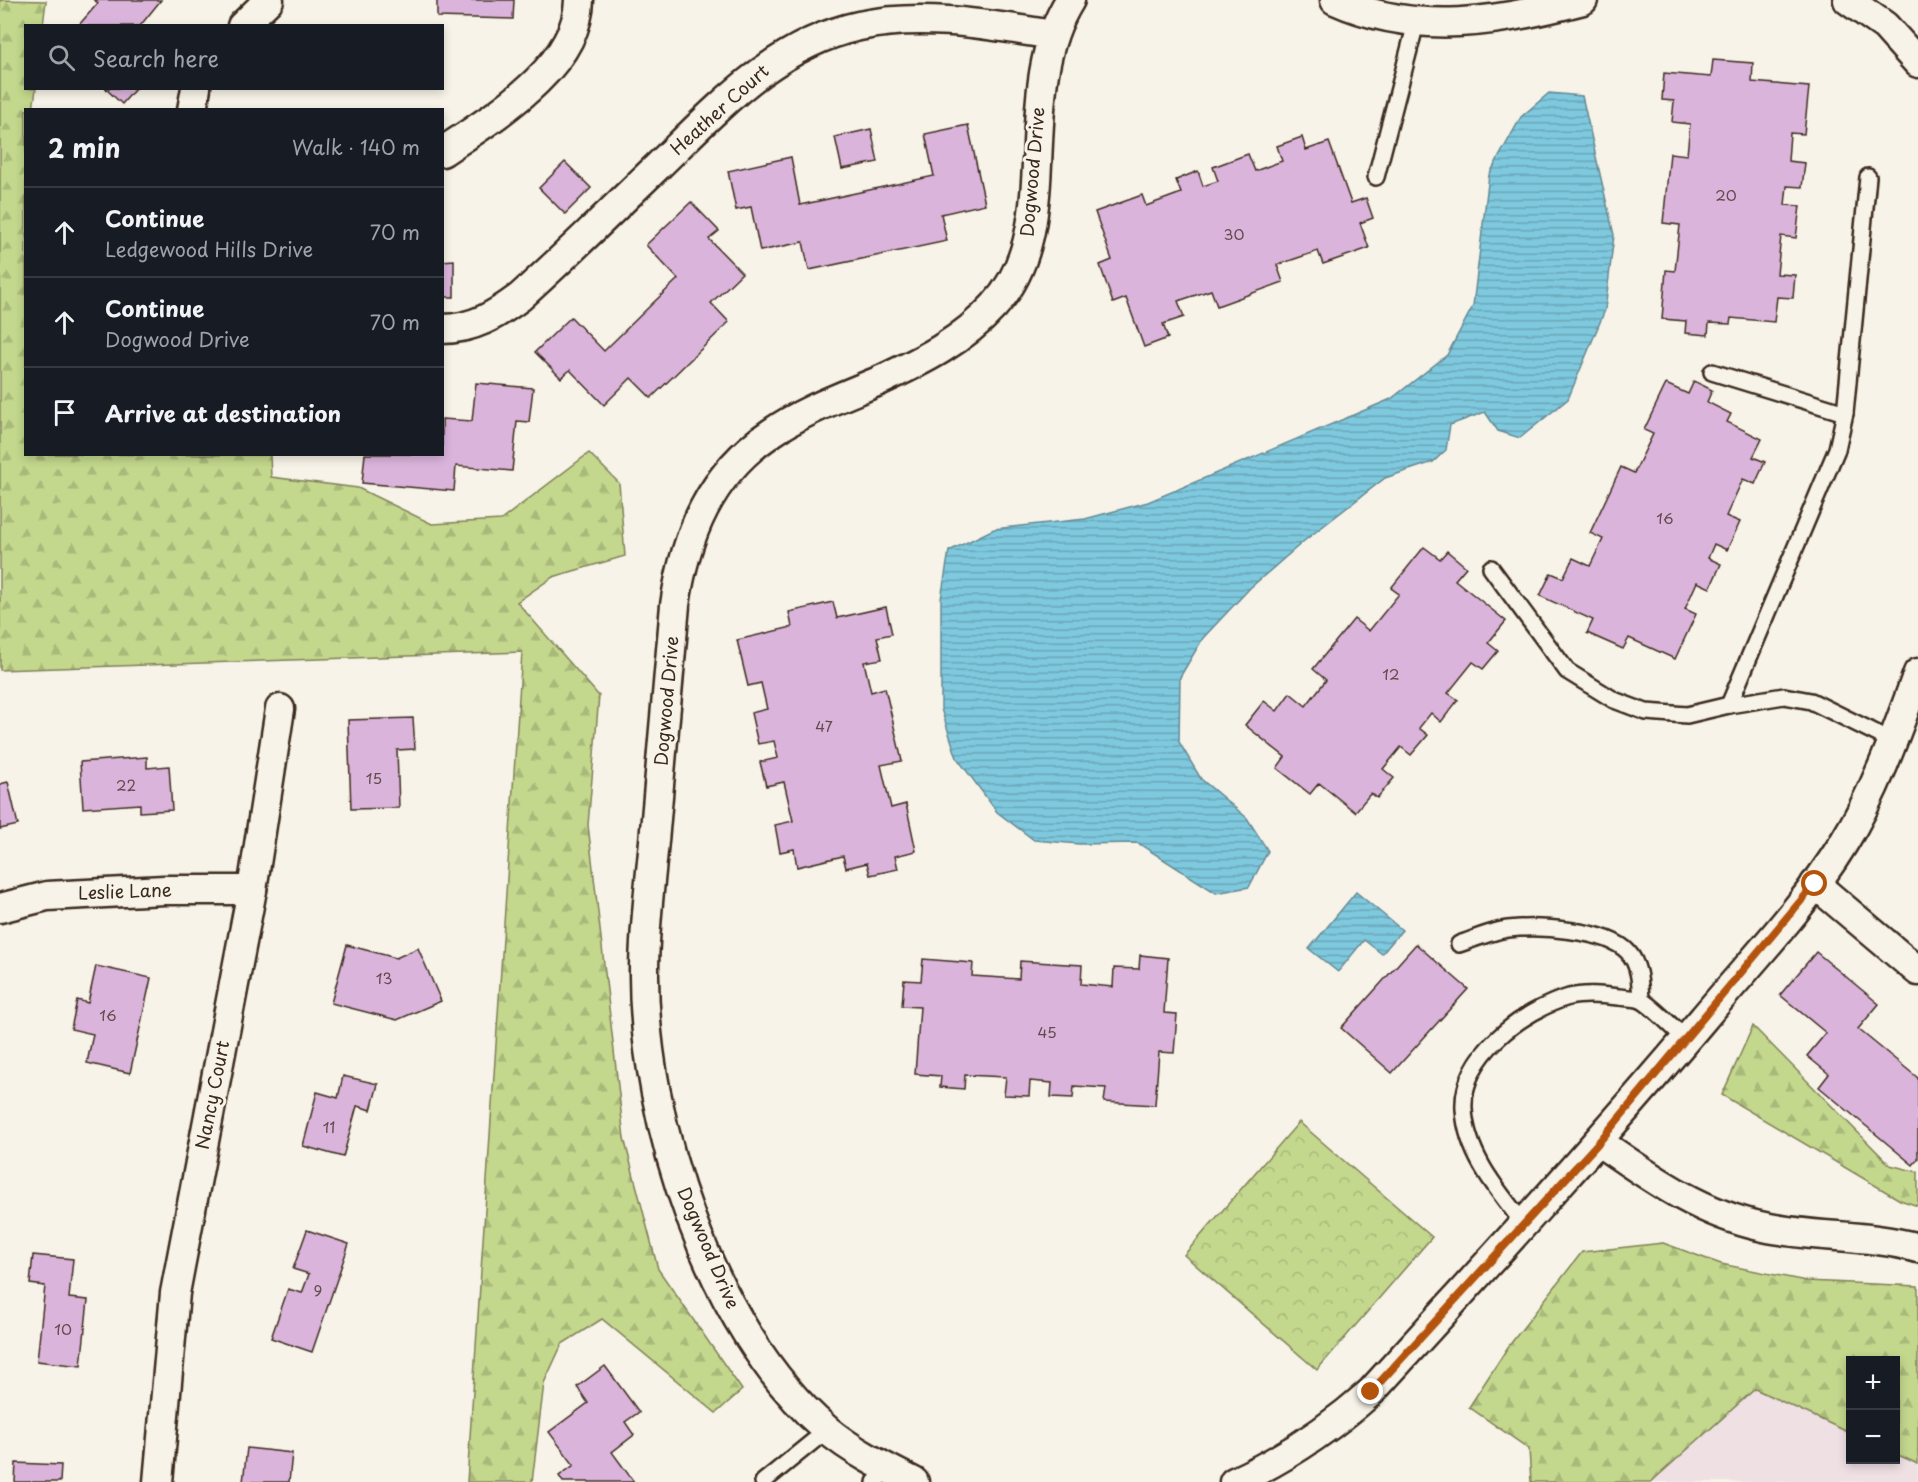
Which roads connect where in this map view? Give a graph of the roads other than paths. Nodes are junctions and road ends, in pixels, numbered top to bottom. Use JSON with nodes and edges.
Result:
{"nodes":[{"id":1,"x":268,"y":0,"type":"edge"},
{"id":2,"x":579,"y":0,"type":"edge"},
{"id":3,"x":1070,"y":0,"type":"edge"},
{"id":4,"x":1335,"y":0,"type":"edge"},
{"id":5,"x":1583,"y":0,"type":"edge"},
{"id":6,"x":1849,"y":0,"type":"edge"},
{"id":7,"x":1416,"y":23,"type":"junction"},
{"id":8,"x":244,"y":24,"type":"edge"},
{"id":9,"x":1053,"y":35,"type":"junction"},
{"id":10,"x":1918,"y":63,"type":"edge"},
{"id":11,"x":196,"y":90,"type":"edge"},
{"id":12,"x":192,"y":108,"type":"edge"},
{"id":13,"x":444,"y":151,"type":"edge"},
{"id":14,"x":1376,"y":177,"type":"dead end"},
{"id":15,"x":1868,"y":177,"type":"dead end"},
{"id":16,"x":444,"y":329,"type":"edge"},
{"id":17,"x":1712,"y":372,"type":"dead end"},
{"id":18,"x":1845,"y":413,"type":"junction"},
{"id":19,"x":1491,"y":568,"type":"dead end"},
{"id":20,"x":1915,"y":691,"type":"edge"},
{"id":21,"x":1729,"y":705,"type":"junction"},
{"id":22,"x":280,"y":709,"type":"dead end"},
{"id":23,"x":1892,"y":741,"type":"junction"},
{"id":24,"x":1815,"y":884,"type":"junction"},
{"id":25,"x":252,"y":890,"type":"junction"},
{"id":26,"x":0,"y":908,"type":"edge"},
{"id":27,"x":1459,"y":944,"type":"dead end"},
{"id":28,"x":1918,"y":971,"type":"edge"},
{"id":29,"x":1641,"y":1000,"type":"junction"},
{"id":30,"x":1686,"y":1040,"type":"junction"},
{"id":31,"x":1599,"y":1142,"type":"junction"},
{"id":32,"x":1524,"y":1224,"type":"junction"},
{"id":33,"x":1918,"y":1248,"type":"edge"},
{"id":34,"x":827,"y":1430,"type":"junction"},
{"id":35,"x":881,"y":1475,"type":"edge"},
{"id":36,"x":158,"y":1482,"type":"edge"},
{"id":37,"x":763,"y":1482,"type":"edge"},
{"id":38,"x":914,"y":1482,"type":"edge"},
{"id":39,"x":1234,"y":1482,"type":"edge"}],
"edges":[{"from":1,"to":8,"type":"street"},
{"from":2,"to":13,"type":"street"},
{"from":3,"to":9,"type":"street","name":"Dogwood Drive"},
{"from":4,"to":7,"type":"street"},
{"from":5,"to":7,"type":"street"},
{"from":6,"to":10,"type":"street"},
{"from":7,"to":14,"type":"lane"},
{"from":9,"to":16,"type":"street","name":"Heather Court"},
{"from":9,"to":34,"type":"street","name":"Dogwood Drive"},
{"from":11,"to":12,"type":"street"},
{"from":15,"to":18,"type":"lane"},
{"from":17,"to":18,"type":"lane"},
{"from":18,"to":21,"type":"lane"},
{"from":19,"to":21,"type":"lane"},
{"from":20,"to":23,"type":"street"},
{"from":21,"to":23,"type":"lane"},
{"from":22,"to":25,"type":"street","name":"Nancy Court"},
{"from":23,"to":24,"type":"street"},
{"from":24,"to":28,"type":"street"},
{"from":24,"to":30,"type":"street"},
{"from":25,"to":26,"type":"street","name":"Leslie Lane"},
{"from":25,"to":36,"type":"street","name":"Nancy Court"},
{"from":27,"to":29,"type":"lane"},
{"from":29,"to":30,"type":"lane"},
{"from":29,"to":32,"type":"lane"},
{"from":30,"to":31,"type":"street"},
{"from":31,"to":32,"type":"street"},
{"from":31,"to":33,"type":"street"},
{"from":32,"to":39,"type":"street"},
{"from":34,"to":35,"type":"street","name":"Dogwood Drive"},
{"from":34,"to":37,"type":"lane"},
{"from":35,"to":38,"type":"street","name":"Dogwood Drive"}]}
